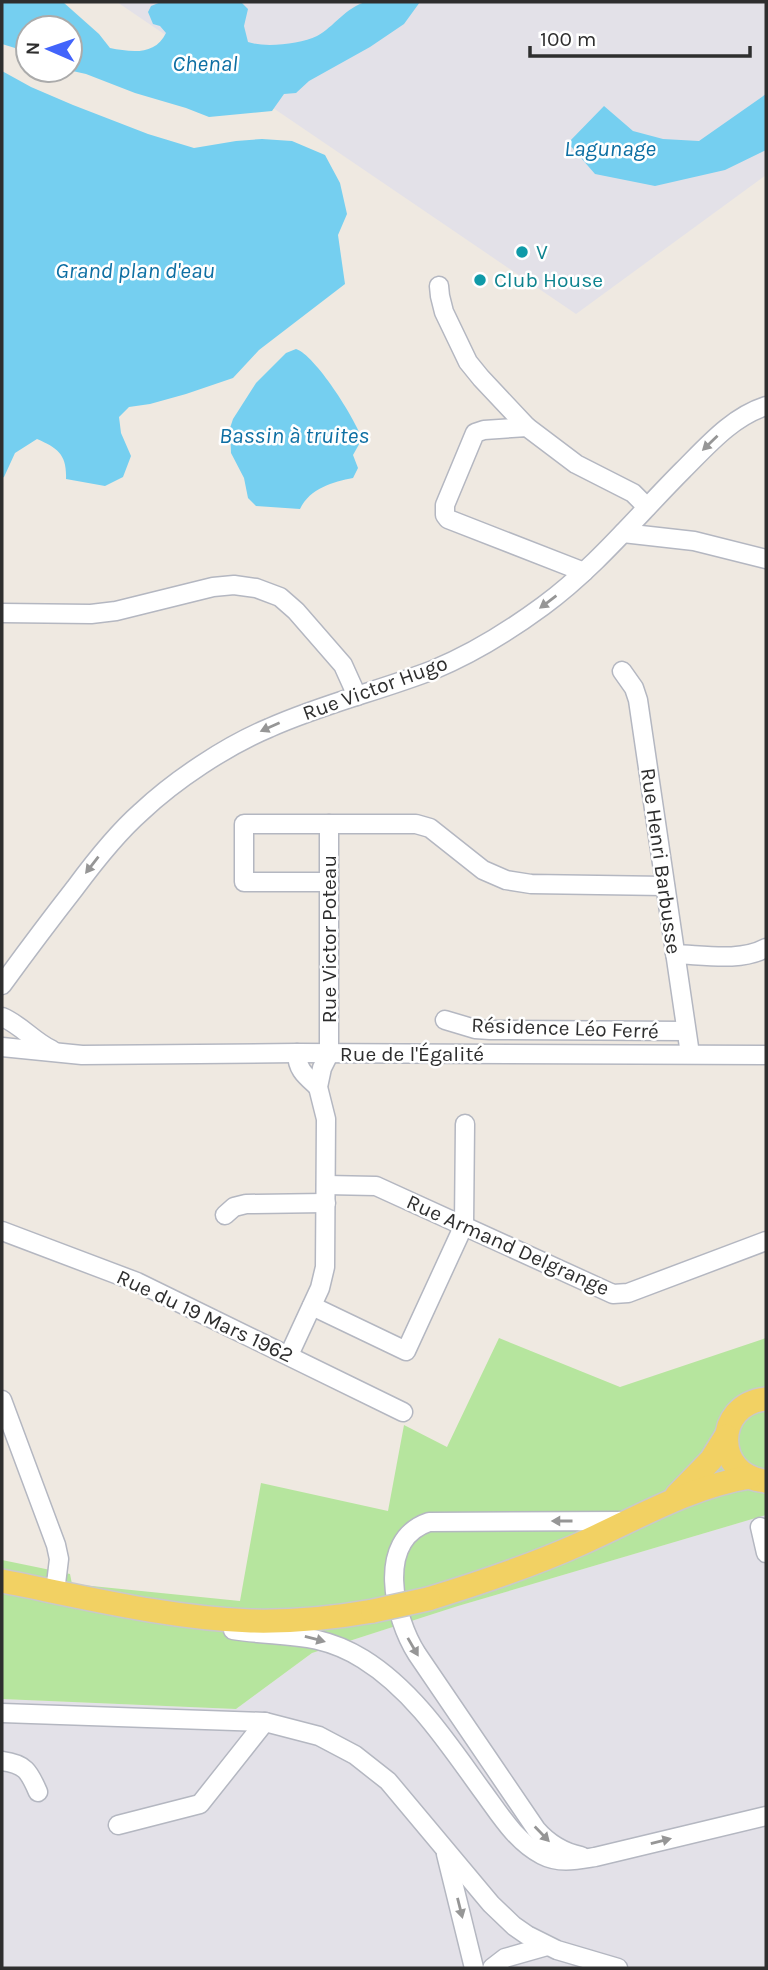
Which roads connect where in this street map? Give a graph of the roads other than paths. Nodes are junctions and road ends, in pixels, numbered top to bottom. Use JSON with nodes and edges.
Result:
{"nodes":[{"id":1,"x":439,"y":286,"type":"dead end"},
{"id":2,"x":766,"y":406,"type":"edge"},
{"id":3,"x":527,"y":427,"type":"junction"},
{"id":4,"x":647,"y":507,"type":"junction"},
{"id":5,"x":623,"y":533,"type":"junction"},
{"id":6,"x":766,"y":559,"type":"edge"},
{"id":7,"x":584,"y":572,"type":"junction"},
{"id":8,"x":2,"y":612,"type":"edge"},
{"id":9,"x":622,"y":671,"type":"dead end"},
{"id":10,"x":358,"y":696,"type":"junction"},
{"id":11,"x":329,"y":824,"type":"junction"},
{"id":12,"x":329,"y":882,"type":"junction"},
{"id":13,"x":665,"y":886,"type":"junction"},
{"id":14,"x":766,"y":948,"type":"edge"},
{"id":15,"x":675,"y":954,"type":"junction"},
{"id":16,"x":2,"y":985,"type":"edge"},
{"id":17,"x":2,"y":1017,"type":"edge"},
{"id":18,"x":445,"y":1020,"type":"dead end"},
{"id":19,"x":686,"y":1031,"type":"junction"},
{"id":20,"x":4,"y":1047,"type":"edge"},
{"id":21,"x":297,"y":1053,"type":"junction"},
{"id":22,"x":58,"y":1054,"type":"junction"},
{"id":23,"x":329,"y":1054,"type":"junction"},
{"id":24,"x":690,"y":1054,"type":"junction"},
{"id":25,"x":766,"y":1055,"type":"edge"},
{"id":26,"x":318,"y":1087,"type":"junction"},
{"id":27,"x":465,"y":1124,"type":"dead end"},
{"id":28,"x":326,"y":1185,"type":"junction"},
{"id":29,"x":326,"y":1203,"type":"junction"},
{"id":30,"x":225,"y":1215,"type":"dead end"},
{"id":31,"x":464,"y":1225,"type":"junction"},
{"id":32,"x":2,"y":1231,"type":"edge"},
{"id":33,"x":766,"y":1241,"type":"edge"},
{"id":34,"x":312,"y":1306,"type":"junction"},
{"id":35,"x":289,"y":1355,"type":"junction"},
{"id":36,"x":766,"y":1399,"type":"edge"},
{"id":37,"x":2,"y":1400,"type":"edge"},
{"id":38,"x":403,"y":1412,"type":"dead end"},
{"id":39,"x":726,"y":1436,"type":"junction"},
{"id":40,"x":758,"y":1479,"type":"edge"},
{"id":41,"x":672,"y":1500,"type":"junction"},
{"id":42,"x":630,"y":1521,"type":"junction"},
{"id":43,"x":760,"y":1527,"type":"dead end"},
{"id":44,"x":766,"y":1553,"type":"edge"},
{"id":45,"x":2,"y":1581,"type":"edge"},
{"id":46,"x":55,"y":1592,"type":"junction"},
{"id":47,"x":176,"y":1613,"type":"junction"},
{"id":48,"x":2,"y":1713,"type":"edge"},
{"id":49,"x":265,"y":1723,"type":"junction"},
{"id":50,"x":2,"y":1761,"type":"edge"},
{"id":51,"x":38,"y":1792,"type":"dead end"},
{"id":52,"x":766,"y":1816,"type":"edge"},
{"id":53,"x":118,"y":1825,"type":"dead end"},
{"id":54,"x":445,"y":1848,"type":"junction"},
{"id":55,"x":594,"y":1857,"type":"junction"},
{"id":56,"x":547,"y":1946,"type":"junction"},
{"id":57,"x":474,"y":1968,"type":"edge"},
{"id":58,"x":492,"y":1968,"type":"edge"},
{"id":59,"x":618,"y":1968,"type":"edge"}],
"edges":[{"from":1,"to":3,"type":"street"},
{"from":2,"to":4,"type":"street","name":"Rue Victor Hugo","one_way":true},
{"from":3,"to":4,"type":"street"},
{"from":3,"to":7,"type":"street"},
{"from":4,"to":5,"type":"street","name":"Rue Victor Hugo"},
{"from":5,"to":6,"type":"street"},
{"from":5,"to":7,"type":"street","name":"Rue Victor Hugo"},
{"from":7,"to":10,"type":"street","name":"Rue Victor Hugo","one_way":true},
{"from":8,"to":10,"type":"street"},
{"from":9,"to":13,"type":"street","name":"Rue Henri Barbusse"},
{"from":10,"to":16,"type":"street","name":"Rue Victor Hugo","one_way":true},
{"from":11,"to":12,"type":"street","name":"Rue Victor Poteau"},
{"from":11,"to":12,"type":"street"},
{"from":11,"to":13,"type":"street"},
{"from":12,"to":23,"type":"street","name":"Rue Victor Poteau"},
{"from":13,"to":15,"type":"street","name":"Rue Henri Barbusse"},
{"from":14,"to":15,"type":"street"},
{"from":15,"to":19,"type":"street","name":"Rue Henri Barbusse"},
{"from":17,"to":22,"type":"street"},
{"from":18,"to":19,"type":"street","name":"Résidence Léo Ferré"},
{"from":19,"to":24,"type":"street","name":"Rue Henri Barbusse"},
{"from":20,"to":22,"type":"street","name":"Rue de l'Égalité"},
{"from":21,"to":22,"type":"street","name":"Rue de l'Égalité"},
{"from":21,"to":23,"type":"street","name":"Rue de l'Égalité"},
{"from":21,"to":26,"type":"street"},
{"from":23,"to":24,"type":"street","name":"Rue de l'Égalité"},
{"from":23,"to":26,"type":"street","name":"Rue Victor Poteau"},
{"from":24,"to":25,"type":"street","name":"Rue de l'Égalité"},
{"from":26,"to":28,"type":"street"},
{"from":27,"to":31,"type":"street"},
{"from":28,"to":29,"type":"street"},
{"from":28,"to":31,"type":"street","name":"Rue Armand Delgrange"},
{"from":29,"to":30,"type":"street"},
{"from":29,"to":34,"type":"street"},
{"from":31,"to":33,"type":"street","name":"Rue Armand Delgrange"},
{"from":31,"to":34,"type":"street"},
{"from":32,"to":35,"type":"street","name":"Rue du 19 Mars 1962"},
{"from":34,"to":35,"type":"street"},
{"from":35,"to":38,"type":"street","name":"Rue du 19 Mars 1962"},
{"from":36,"to":39,"type":"main road"},
{"from":37,"to":46,"type":"street"},
{"from":39,"to":40,"type":"main road"},
{"from":39,"to":41,"type":"main road"},
{"from":40,"to":41,"type":"main road"},
{"from":41,"to":42,"type":"main road"},
{"from":42,"to":47,"type":"main road","bridge":true},
{"from":42,"to":55,"type":"street","one_way":true},
{"from":43,"to":44,"type":"street"},
{"from":45,"to":46,"type":"main road"},
{"from":46,"to":47,"type":"main road"},
{"from":47,"to":55,"type":"street","one_way":true},
{"from":48,"to":49,"type":"street"},
{"from":49,"to":53,"type":"street"},
{"from":49,"to":54,"type":"street"},
{"from":50,"to":51,"type":"street"},
{"from":55,"to":52,"type":"street","one_way":true},
{"from":54,"to":56,"type":"street"},
{"from":54,"to":57,"type":"street","one_way":true},
{"from":56,"to":58,"type":"street"},
{"from":56,"to":59,"type":"street"}]}
